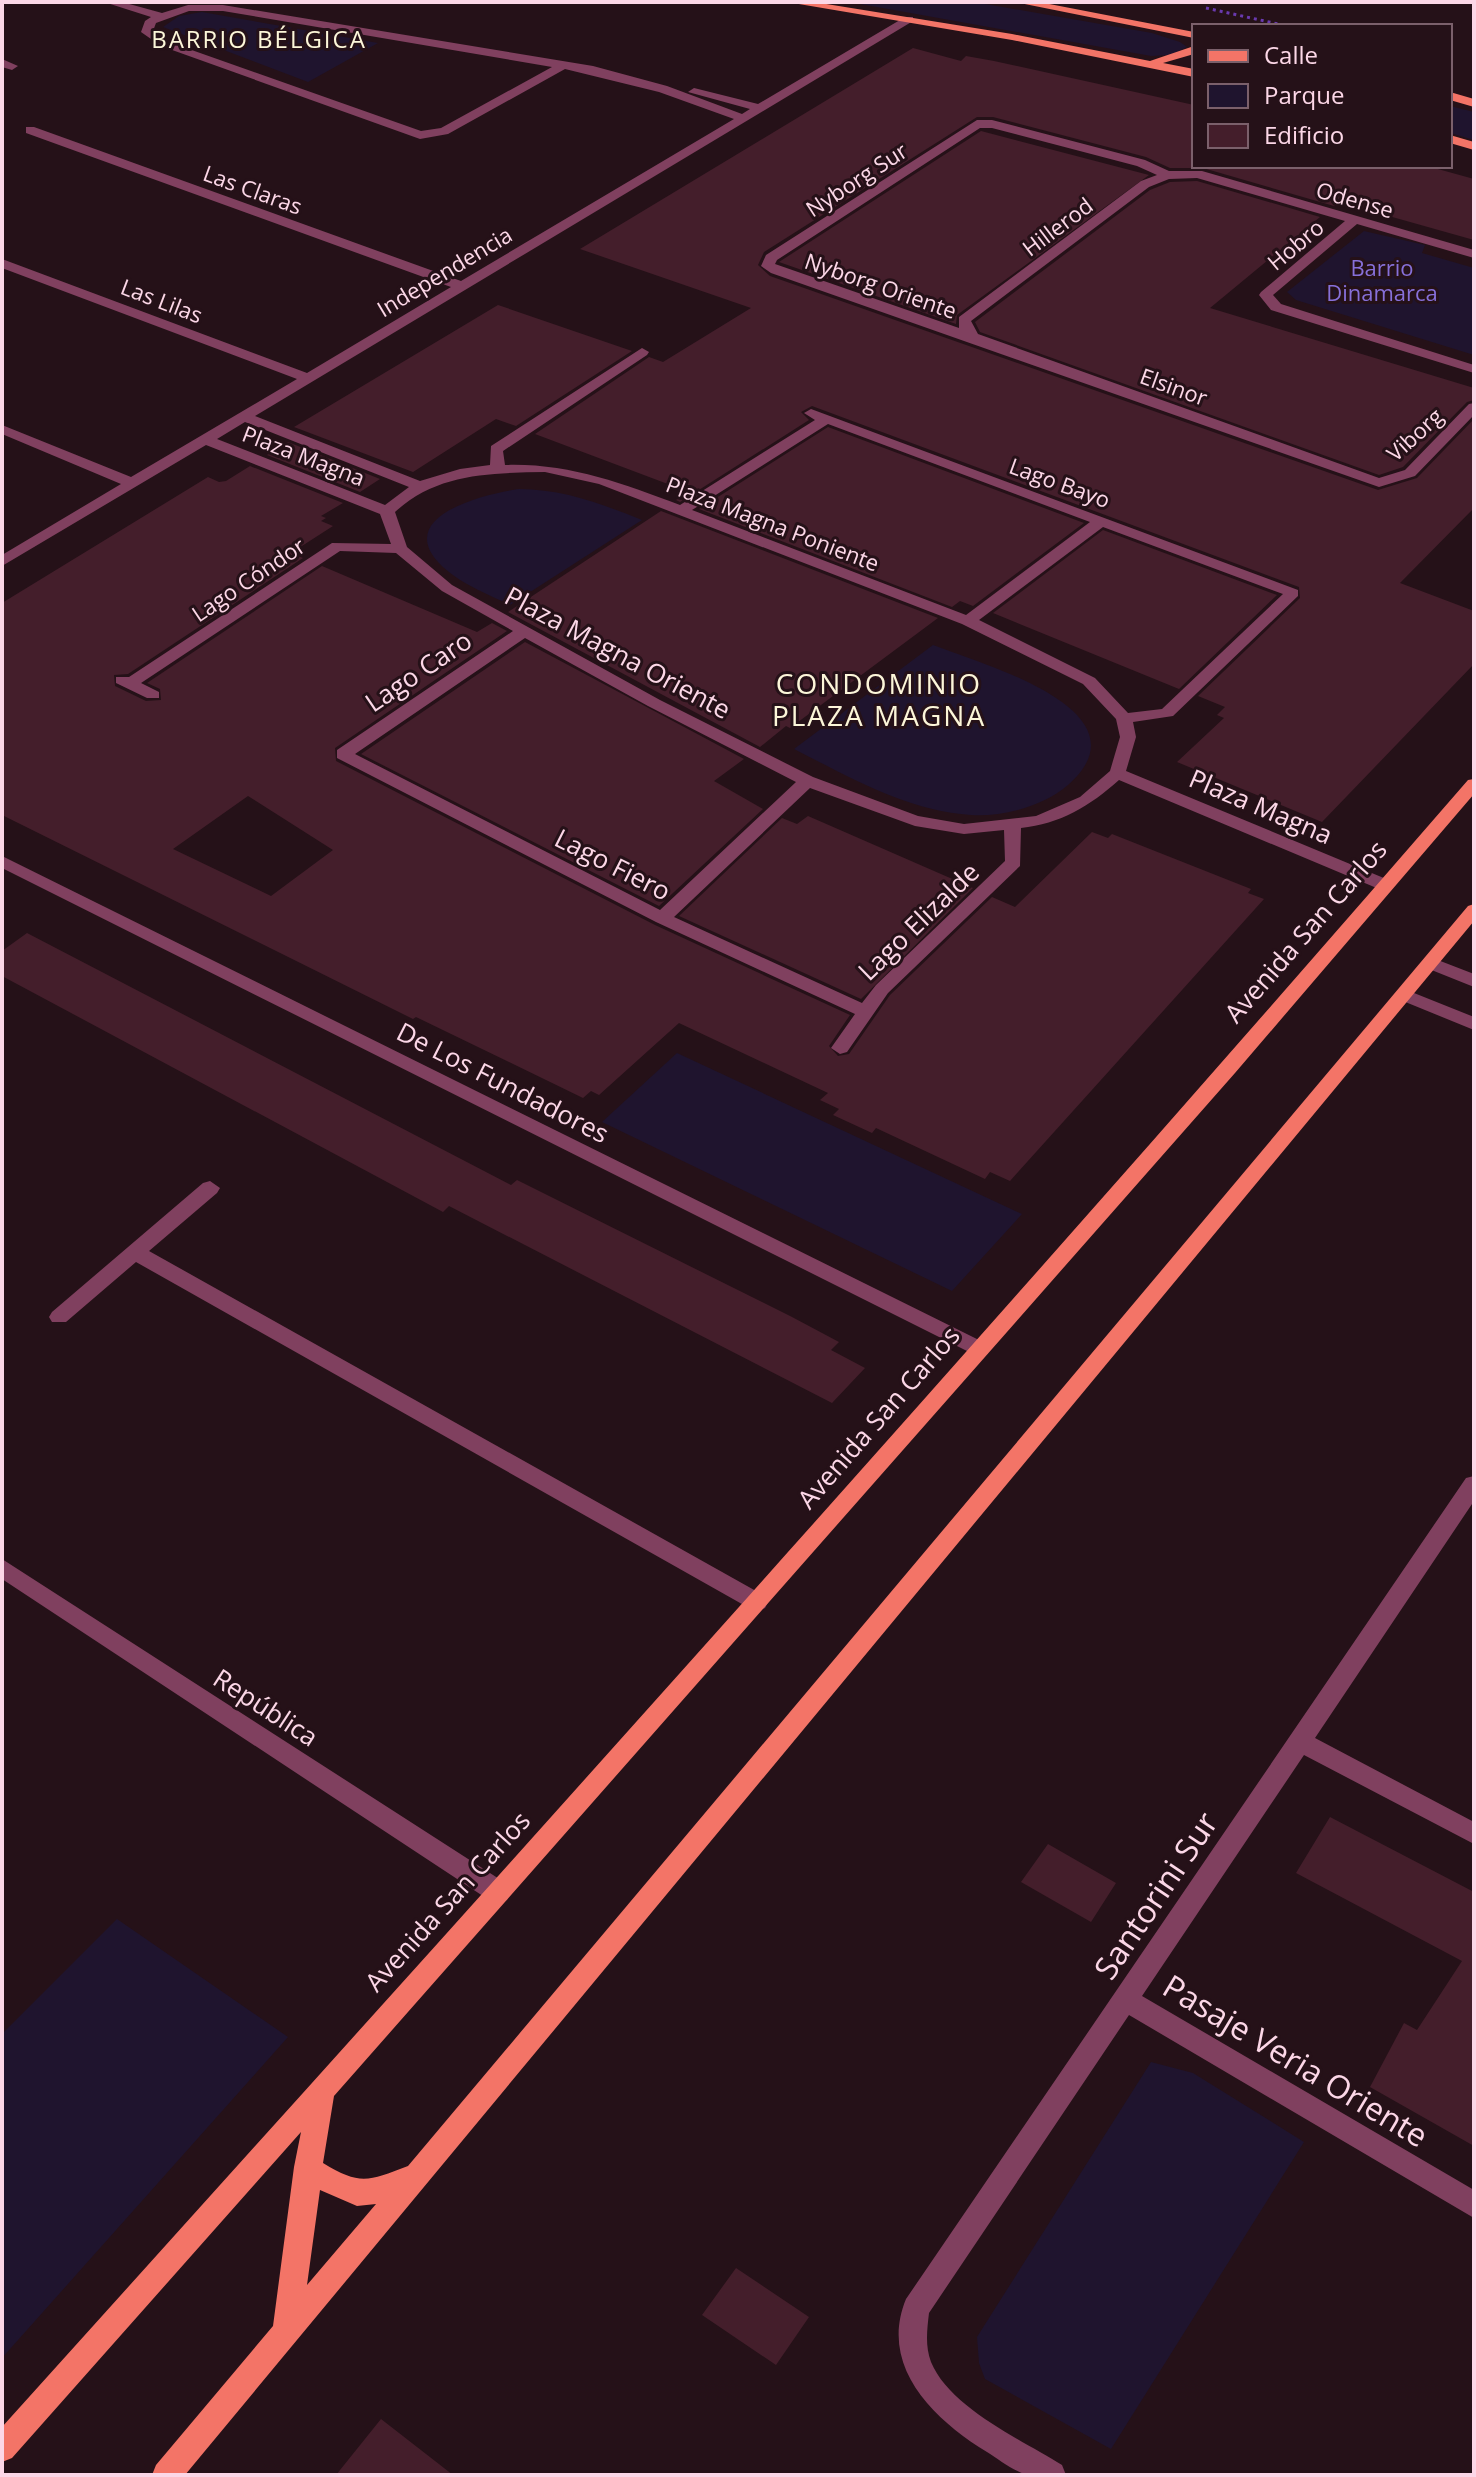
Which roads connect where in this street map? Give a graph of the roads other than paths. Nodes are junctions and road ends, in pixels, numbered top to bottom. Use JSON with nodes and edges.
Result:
{"nodes":[{"id":1,"x":110,"y":2,"type":"edge"},
{"id":2,"x":793,"y":2,"type":"edge"},
{"id":3,"x":1021,"y":2,"type":"edge"},
{"id":4,"x":159,"y":16,"type":"junction"},
{"id":5,"x":909,"y":19,"type":"junction"},
{"id":6,"x":1191,"y":36,"type":"edge"},
{"id":7,"x":1192,"y":50,"type":"edge"},
{"id":8,"x":1140,"y":61,"type":"junction"},
{"id":9,"x":563,"y":65,"type":"junction"},
{"id":10,"x":1192,"y":73,"type":"edge"},
{"id":11,"x":663,"y":89,"type":"junction"},
{"id":12,"x":1452,"y":97,"type":"edge"},
{"id":13,"x":1474,"y":103,"type":"edge"},
{"id":14,"x":760,"y":108,"type":"junction"},
{"id":15,"x":743,"y":118,"type":"junction"},
{"id":16,"x":977,"y":124,"type":"joint"},
{"id":17,"x":30,"y":130,"type":"dead end"},
{"id":18,"x":1452,"y":140,"type":"edge"},
{"id":19,"x":1474,"y":146,"type":"edge"},
{"id":20,"x":1173,"y":175,"type":"junction"},
{"id":21,"x":1354,"y":220,"type":"junction"},
{"id":22,"x":1474,"y":254,"type":"edge"},
{"id":23,"x":2,"y":263,"type":"edge"},
{"id":24,"x":776,"y":270,"type":"joint"},
{"id":25,"x":461,"y":286,"type":"junction"},
{"id":26,"x":973,"y":337,"type":"junction"},
{"id":27,"x":642,"y":352,"type":"dead end"},
{"id":28,"x":1474,"y":369,"type":"edge"},
{"id":29,"x":307,"y":378,"type":"junction"},
{"id":30,"x":1474,"y":407,"type":"edge"},
{"id":31,"x":243,"y":416,"type":"junction"},
{"id":32,"x":2,"y":429,"type":"edge"},
{"id":33,"x":204,"y":439,"type":"junction"},
{"id":34,"x":498,"y":469,"type":"junction"},
{"id":35,"x":132,"y":483,"type":"junction"},
{"id":36,"x":1379,"y":483,"type":"joint"},
{"id":37,"x":420,"y":486,"type":"junction"},
{"id":38,"x":387,"y":511,"type":"junction"},
{"id":39,"x":679,"y":512,"type":"junction"},
{"id":40,"x":1101,"y":521,"type":"junction"},
{"id":41,"x":400,"y":549,"type":"junction"},
{"id":42,"x":2,"y":561,"type":"edge"},
{"id":43,"x":968,"y":621,"type":"junction"},
{"id":44,"x":523,"y":632,"type":"junction"},
{"id":45,"x":153,"y":695,"type":"dead end"},
{"id":46,"x":1124,"y":718,"type":"junction"},
{"id":47,"x":343,"y":754,"type":"joint"},
{"id":48,"x":1117,"y":773,"type":"junction"},
{"id":49,"x":807,"y":781,"type":"junction"},
{"id":50,"x":1471,"y":791,"type":"edge"},
{"id":51,"x":1012,"y":826,"type":"junction"},
{"id":52,"x":2,"y":861,"type":"edge"},
{"id":53,"x":1385,"y":885,"type":"junction"},
{"id":54,"x":1474,"y":910,"type":"edge"},
{"id":55,"x":662,"y":918,"type":"junction"},
{"id":56,"x":1430,"y":963,"type":"junction"},
{"id":57,"x":1474,"y":981,"type":"edge"},
{"id":58,"x":1404,"y":995,"type":"junction"},
{"id":59,"x":864,"y":1011,"type":"junction"},
{"id":60,"x":1474,"y":1024,"type":"edge"},
{"id":61,"x":840,"y":1048,"type":"dead end"},
{"id":62,"x":210,"y":1188,"type":"dead end"},
{"id":63,"x":134,"y":1252,"type":"junction"},
{"id":64,"x":59,"y":1317,"type":"dead end"},
{"id":65,"x":980,"y":1349,"type":"junction"},
{"id":66,"x":1471,"y":1495,"type":"edge"},
{"id":67,"x":2,"y":1568,"type":"edge"},
{"id":68,"x":757,"y":1602,"type":"junction"},
{"id":69,"x":1300,"y":1741,"type":"junction"},
{"id":70,"x":1474,"y":1834,"type":"edge"},
{"id":71,"x":498,"y":1892,"type":"junction"},
{"id":72,"x":1125,"y":1999,"type":"junction"},
{"id":73,"x":322,"y":2087,"type":"junction"},
{"id":74,"x":307,"y":2167,"type":"junction"},
{"id":75,"x":419,"y":2173,"type":"junction"},
{"id":76,"x":1474,"y":2205,"type":"edge"},
{"id":77,"x":285,"y":2333,"type":"junction"},
{"id":78,"x":2,"y":2448,"type":"edge"},
{"id":79,"x":166,"y":2475,"type":"edge"},
{"id":80,"x":1052,"y":2475,"type":"edge"}],
"edges":[{"from":1,"to":4,"type":"street"},
{"from":2,"to":5,"type":"main road"},
{"from":3,"to":6,"type":"main road"},
{"from":4,"to":9,"type":"street"},
{"from":4,"to":9,"type":"street"},
{"from":5,"to":8,"type":"main road"},
{"from":5,"to":14,"type":"street","name":"Independencia"},
{"from":7,"to":8,"type":"main road"},
{"from":8,"to":10,"type":"main road"},
{"from":9,"to":11,"type":"street"},
{"from":11,"to":14,"type":"street"},
{"from":11,"to":15,"type":"street"},
{"from":12,"to":13,"type":"main road"},
{"from":14,"to":15,"type":"street","name":"Independencia"},
{"from":15,"to":25,"type":"street","name":"Independencia"},
{"from":16,"to":20,"type":"street","name":"Odense"},
{"from":16,"to":24,"type":"street","name":"Nyborg Sur"},
{"from":17,"to":25,"type":"street","name":"Las Claras"},
{"from":18,"to":19,"type":"main road"},
{"from":20,"to":21,"type":"street","name":"Odense"},
{"from":20,"to":26,"type":"street","name":"Hillerod"},
{"from":21,"to":22,"type":"street","name":"Odense"},
{"from":21,"to":28,"type":"street","name":"Hobro"},
{"from":23,"to":29,"type":"street","name":"Las Lilas"},
{"from":24,"to":26,"type":"street","name":"Nyborg Oriente"},
{"from":25,"to":29,"type":"street","name":"Independencia"},
{"from":26,"to":36,"type":"street","name":"Elsinor"},
{"from":27,"to":34,"type":"street"},
{"from":29,"to":31,"type":"street","name":"Independencia"},
{"from":30,"to":36,"type":"street","name":"Viborg"},
{"from":31,"to":33,"type":"street","name":"Independencia"},
{"from":31,"to":37,"type":"street","name":"Plaza Magna"},
{"from":32,"to":35,"type":"street"},
{"from":33,"to":35,"type":"street","name":"Independencia"},
{"from":33,"to":38,"type":"street","name":"Plaza Magna"},
{"from":34,"to":37,"type":"street","name":"Plaza Magna Poniente"},
{"from":34,"to":39,"type":"street","name":"Plaza Magna Poniente"},
{"from":35,"to":42,"type":"street","name":"Independencia"},
{"from":37,"to":38,"type":"street","name":"Plaza Magna Poniente"},
{"from":38,"to":41,"type":"street"},
{"from":39,"to":40,"type":"street","name":"Lago Bayo"},
{"from":39,"to":43,"type":"street","name":"Plaza Magna Poniente"},
{"from":40,"to":43,"type":"street"},
{"from":40,"to":46,"type":"street","name":"Lago Bayo"},
{"from":41,"to":44,"type":"street","name":"Plaza Magna Oriente"},
{"from":41,"to":45,"type":"street","name":"Lago Cóndor"},
{"from":43,"to":46,"type":"street","name":"Plaza Magna Poniente"},
{"from":44,"to":47,"type":"street","name":"Lago Caro"},
{"from":44,"to":49,"type":"street","name":"Plaza Magna Oriente"},
{"from":46,"to":48,"type":"street"},
{"from":47,"to":55,"type":"street","name":"Lago Fiero"},
{"from":48,"to":51,"type":"street","name":"Plaza Magna Oriente"},
{"from":48,"to":53,"type":"street","name":"Plaza Magna"},
{"from":49,"to":51,"type":"street","name":"Plaza Magna Oriente"},
{"from":49,"to":55,"type":"street"},
{"from":50,"to":53,"type":"main road","name":"Avenida San Carlos"},
{"from":51,"to":59,"type":"street","name":"Lago Elizalde"},
{"from":52,"to":65,"type":"street","name":"De Los Fundadores"},
{"from":53,"to":65,"type":"main road","name":"Avenida San Carlos"},
{"from":54,"to":56,"type":"main road"},
{"from":55,"to":59,"type":"street","name":"Lago Fiero"},
{"from":56,"to":57,"type":"street"},
{"from":56,"to":58,"type":"main road"},
{"from":58,"to":60,"type":"street"},
{"from":58,"to":75,"type":"main road"},
{"from":59,"to":61,"type":"street","name":"Lago Elizalde"},
{"from":62,"to":63,"type":"street"},
{"from":63,"to":64,"type":"street"},
{"from":63,"to":68,"type":"street"},
{"from":65,"to":68,"type":"main road","name":"Avenida San Carlos"},
{"from":66,"to":69,"type":"street","name":"Santorini Sur"},
{"from":67,"to":71,"type":"street","name":"República"},
{"from":68,"to":71,"type":"main road","name":"Avenida San Carlos"},
{"from":69,"to":70,"type":"street"},
{"from":69,"to":72,"type":"street","name":"Santorini Sur"},
{"from":71,"to":73,"type":"main road","name":"Avenida San Carlos"},
{"from":72,"to":76,"type":"street","name":"Pasaje Veria Oriente"},
{"from":72,"to":80,"type":"street","name":"Santorini Sur"},
{"from":73,"to":74,"type":"main road"},
{"from":73,"to":78,"type":"main road","name":"Avenida San Carlos"},
{"from":74,"to":75,"type":"main road"},
{"from":74,"to":77,"type":"main road"},
{"from":75,"to":77,"type":"main road"},
{"from":77,"to":79,"type":"main road"}]}
